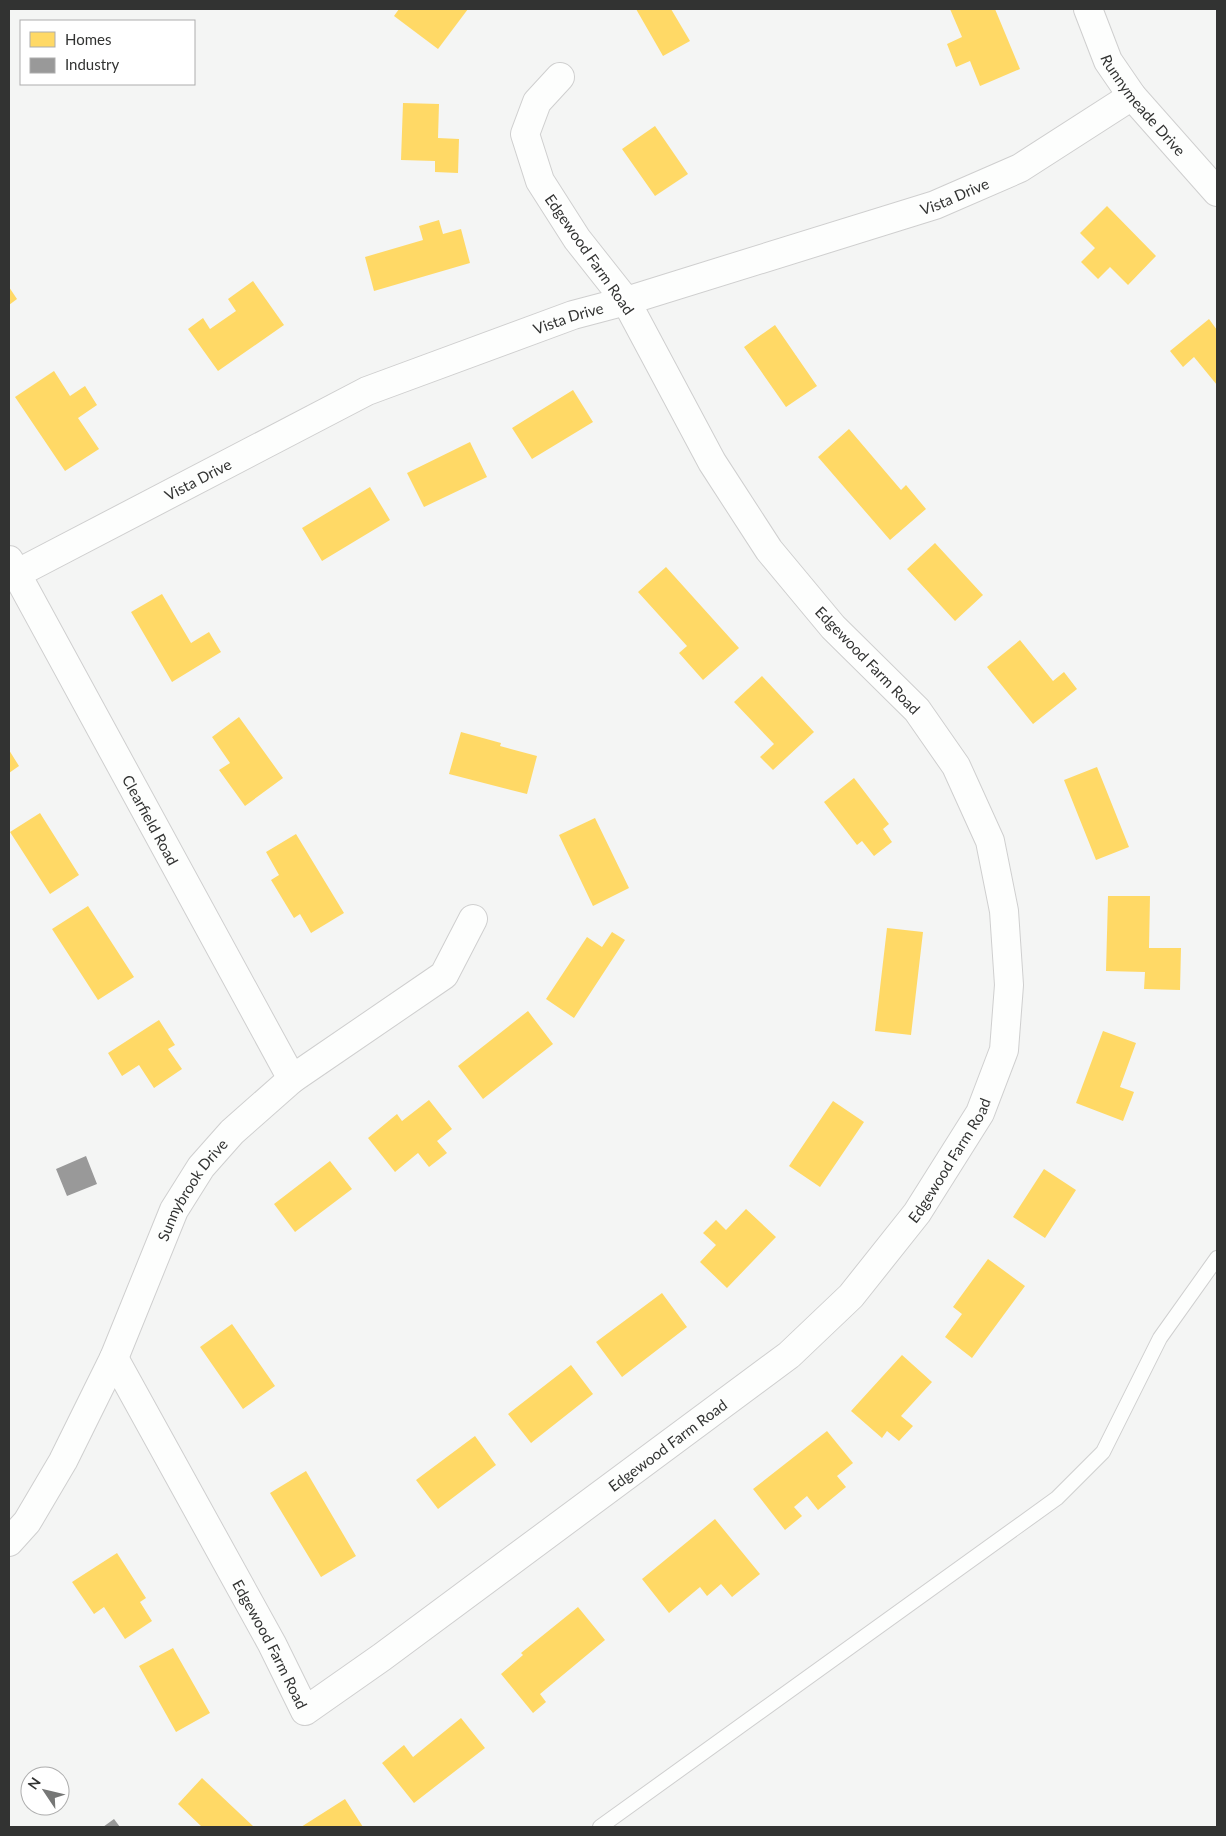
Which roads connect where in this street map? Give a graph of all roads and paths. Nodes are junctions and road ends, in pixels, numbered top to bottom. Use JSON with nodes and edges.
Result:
{"nodes":[{"id":1,"x":1088,"y":9,"type":"edge"},
{"id":2,"x":560,"y":76,"type":"dead end"},
{"id":3,"x":1132,"y":96,"type":"junction"},
{"id":4,"x":1217,"y":192,"type":"edge"},
{"id":5,"x":626,"y":301,"type":"junction"},
{"id":6,"x":12,"y":567,"type":"edge"},
{"id":7,"x":473,"y":919,"type":"dead end"},
{"id":8,"x":292,"y":1080,"type":"junction"},
{"id":9,"x":1217,"y":1258,"type":"edge"},
{"id":10,"x":114,"y":1358,"type":"junction"},
{"id":11,"x":9,"y":1542,"type":"edge"},
{"id":12,"x":600,"y":1827,"type":"edge"}],
"edges":[{"from":1,"to":3,"type":"street","name":"Runnymeade Drive"},
{"from":2,"to":5,"type":"street","name":"Edgewood Farm Road"},
{"from":3,"to":4,"type":"street","name":"Runnymeade Drive"},
{"from":3,"to":5,"type":"street","name":"Vista Drive"},
{"from":5,"to":6,"type":"street","name":"Vista Drive"},
{"from":5,"to":10,"type":"street","name":"Edgewood Farm Road"},
{"from":6,"to":8,"type":"street","name":"Clearfield Road"},
{"from":7,"to":8,"type":"street","name":"Sunnybrook Drive"},
{"from":8,"to":10,"type":"street","name":"Sunnybrook Drive"},
{"from":9,"to":12,"type":"lane"},
{"from":10,"to":11,"type":"street","name":"Sunnybrook Drive"}]}
